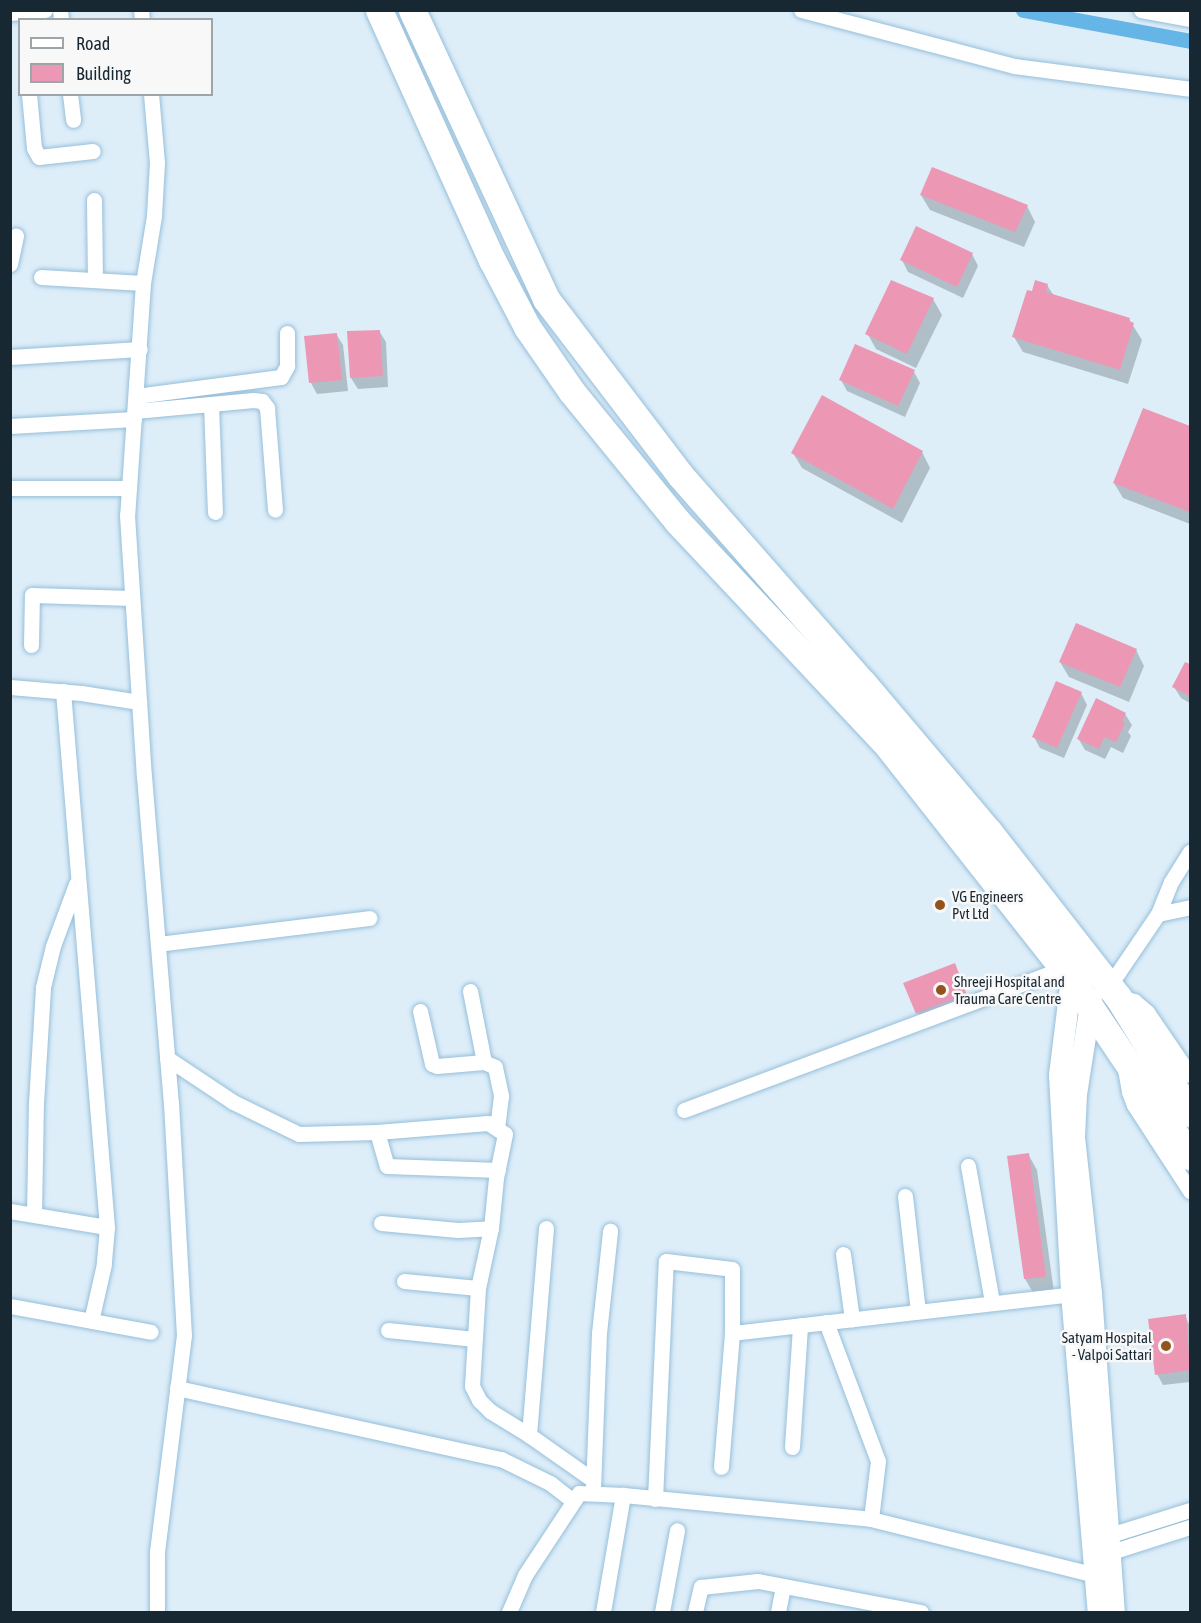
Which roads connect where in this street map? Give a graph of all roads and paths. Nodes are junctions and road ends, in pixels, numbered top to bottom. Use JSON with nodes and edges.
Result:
{"nodes":[{"id":1,"x":45,"y":10,"type":"edge"},
{"id":2,"x":378,"y":10,"type":"edge"},
{"id":3,"x":412,"y":10,"type":"edge"},
{"id":4,"x":801,"y":10,"type":"edge"},
{"id":5,"x":1141,"y":10,"type":"edge"},
{"id":6,"x":19,"y":15,"type":"edge"},
{"id":7,"x":1191,"y":19,"type":"edge"},
{"id":8,"x":1191,"y":89,"type":"edge"},
{"id":9,"x":29,"y":96,"type":"edge"},
{"id":10,"x":70,"y":96,"type":"edge"},
{"id":11,"x":151,"y":96,"type":"edge"},
{"id":12,"x":73,"y":120,"type":"dead end"},
{"id":13,"x":93,"y":151,"type":"dead end"},
{"id":14,"x":94,"y":200,"type":"dead end"},
{"id":15,"x":16,"y":236,"type":"dead end"},
{"id":16,"x":10,"y":264,"type":"edge"},
{"id":17,"x":40,"y":277,"type":"dead end"},
{"id":18,"x":95,"y":280,"type":"junction"},
{"id":19,"x":143,"y":284,"type":"junction"},
{"id":20,"x":287,"y":333,"type":"dead end"},
{"id":21,"x":140,"y":348,"type":"junction"},
{"id":22,"x":10,"y":357,"type":"edge"},
{"id":23,"x":211,"y":404,"type":"junction"},
{"id":24,"x":135,"y":408,"type":"junction"},
{"id":25,"x":10,"y":426,"type":"edge"},
{"id":26,"x":10,"y":488,"type":"edge"},
{"id":27,"x":129,"y":488,"type":"junction"},
{"id":28,"x":275,"y":510,"type":"dead end"},
{"id":29,"x":215,"y":512,"type":"dead end"},
{"id":30,"x":132,"y":598,"type":"junction"},
{"id":31,"x":32,"y":645,"type":"dead end"},
{"id":32,"x":10,"y":687,"type":"edge"},
{"id":33,"x":63,"y":691,"type":"junction"},
{"id":34,"x":139,"y":702,"type":"junction"},
{"id":35,"x":1191,"y":851,"type":"edge"},
{"id":36,"x":77,"y":880,"type":"junction"},
{"id":37,"x":1171,"y":882,"type":"junction"},
{"id":38,"x":1189,"y":908,"type":"edge"},
{"id":39,"x":1158,"y":914,"type":"junction"},
{"id":40,"x":369,"y":918,"type":"dead end"},
{"id":41,"x":158,"y":944,"type":"junction"},
{"id":42,"x":1091,"y":979,"type":"junction"},
{"id":43,"x":470,"y":991,"type":"dead end"},
{"id":44,"x":1090,"y":1006,"type":"junction"},
{"id":45,"x":420,"y":1011,"type":"dead end"},
{"id":46,"x":1123,"y":1055,"type":"junction"},
{"id":47,"x":167,"y":1058,"type":"junction"},
{"id":48,"x":484,"y":1062,"type":"junction"},
{"id":49,"x":1189,"y":1072,"type":"edge"},
{"id":50,"x":684,"y":1110,"type":"dead end"},
{"id":51,"x":1191,"y":1113,"type":"edge"},
{"id":52,"x":497,"y":1128,"type":"junction"},
{"id":53,"x":377,"y":1132,"type":"junction"},
{"id":54,"x":1191,"y":1156,"type":"edge"},
{"id":55,"x":968,"y":1166,"type":"dead end"},
{"id":56,"x":498,"y":1170,"type":"junction"},
{"id":57,"x":1191,"y":1191,"type":"edge"},
{"id":58,"x":904,"y":1196,"type":"dead end"},
{"id":59,"x":10,"y":1211,"type":"edge"},
{"id":60,"x":34,"y":1215,"type":"junction"},
{"id":61,"x":381,"y":1223,"type":"dead end"},
{"id":62,"x":107,"y":1227,"type":"junction"},
{"id":63,"x":492,"y":1228,"type":"junction"},
{"id":64,"x":546,"y":1228,"type":"dead end"},
{"id":65,"x":610,"y":1231,"type":"dead end"},
{"id":66,"x":843,"y":1254,"type":"dead end"},
{"id":67,"x":404,"y":1281,"type":"dead end"},
{"id":68,"x":478,"y":1288,"type":"junction"},
{"id":69,"x":1081,"y":1293,"type":"junction"},
{"id":70,"x":992,"y":1302,"type":"junction"},
{"id":71,"x":10,"y":1306,"type":"edge"},
{"id":72,"x":918,"y":1311,"type":"junction"},
{"id":73,"x":852,"y":1319,"type":"junction"},
{"id":74,"x":91,"y":1321,"type":"junction"},
{"id":75,"x":826,"y":1322,"type":"junction"},
{"id":76,"x":800,"y":1325,"type":"junction"},
{"id":77,"x":388,"y":1330,"type":"dead end"},
{"id":78,"x":151,"y":1332,"type":"dead end"},
{"id":79,"x":732,"y":1333,"type":"junction"},
{"id":80,"x":475,"y":1339,"type":"junction"},
{"id":81,"x":177,"y":1389,"type":"junction"},
{"id":82,"x":529,"y":1434,"type":"junction"},
{"id":83,"x":792,"y":1447,"type":"dead end"},
{"id":84,"x":721,"y":1467,"type":"dead end"},
{"id":85,"x":593,"y":1488,"type":"junction"},
{"id":86,"x":623,"y":1495,"type":"junction"},
{"id":87,"x":655,"y":1499,"type":"junction"},
{"id":88,"x":573,"y":1502,"type":"junction"},
{"id":89,"x":1191,"y":1510,"type":"edge"},
{"id":90,"x":871,"y":1519,"type":"junction"},
{"id":91,"x":1191,"y":1527,"type":"edge"},
{"id":92,"x":677,"y":1530,"type":"dead end"},
{"id":93,"x":1110,"y":1544,"type":"junction"},
{"id":94,"x":1105,"y":1577,"type":"junction"},
{"id":95,"x":783,"y":1586,"type":"junction"},
{"id":96,"x":157,"y":1612,"type":"edge"},
{"id":97,"x":509,"y":1612,"type":"edge"},
{"id":98,"x":603,"y":1612,"type":"edge"},
{"id":99,"x":662,"y":1612,"type":"edge"},
{"id":100,"x":695,"y":1612,"type":"edge"},
{"id":101,"x":778,"y":1612,"type":"edge"},
{"id":102,"x":921,"y":1612,"type":"edge"},
{"id":103,"x":1098,"y":1612,"type":"edge"},
{"id":104,"x":1114,"y":1612,"type":"edge"}],
"edges":[{"from":1,"to":6,"type":"street"},
{"from":2,"to":42,"type":"highway"},
{"from":3,"to":42,"type":"highway"},
{"from":4,"to":8,"type":"street"},
{"from":5,"to":7,"type":"street"},
{"from":9,"to":13,"type":"street"},
{"from":10,"to":12,"type":"street"},
{"from":11,"to":19,"type":"street"},
{"from":14,"to":18,"type":"street"},
{"from":15,"to":16,"type":"street"},
{"from":17,"to":18,"type":"street"},
{"from":18,"to":19,"type":"street"},
{"from":19,"to":21,"type":"street"},
{"from":20,"to":24,"type":"street"},
{"from":21,"to":22,"type":"street"},
{"from":21,"to":24,"type":"street"},
{"from":23,"to":24,"type":"street"},
{"from":23,"to":28,"type":"street"},
{"from":23,"to":29,"type":"street"},
{"from":24,"to":25,"type":"street"},
{"from":24,"to":27,"type":"street"},
{"from":26,"to":27,"type":"street"},
{"from":27,"to":30,"type":"street"},
{"from":30,"to":31,"type":"street"},
{"from":30,"to":34,"type":"street"},
{"from":32,"to":33,"type":"street"},
{"from":33,"to":34,"type":"street"},
{"from":33,"to":36,"type":"street"},
{"from":34,"to":41,"type":"street"},
{"from":35,"to":37,"type":"street"},
{"from":36,"to":60,"type":"street"},
{"from":36,"to":62,"type":"street"},
{"from":37,"to":38,"type":"street"},
{"from":37,"to":39,"type":"street"},
{"from":38,"to":39,"type":"street"},
{"from":39,"to":42,"type":"street"},
{"from":40,"to":41,"type":"street"},
{"from":41,"to":47,"type":"street"},
{"from":42,"to":44,"type":"highway"},
{"from":42,"to":49,"type":"street"},
{"from":42,"to":50,"type":"street"},
{"from":42,"to":51,"type":"highway"},
{"from":42,"to":69,"type":"street"},
{"from":43,"to":48,"type":"street"},
{"from":44,"to":46,"type":"highway"},
{"from":44,"to":69,"type":"street"},
{"from":45,"to":48,"type":"street"},
{"from":46,"to":54,"type":"highway"},
{"from":46,"to":57,"type":"street"},
{"from":47,"to":53,"type":"street"},
{"from":47,"to":81,"type":"street"},
{"from":48,"to":52,"type":"street"},
{"from":52,"to":53,"type":"street"},
{"from":52,"to":56,"type":"street"},
{"from":53,"to":56,"type":"street"},
{"from":55,"to":70,"type":"street"},
{"from":56,"to":63,"type":"street"},
{"from":58,"to":72,"type":"street"},
{"from":59,"to":60,"type":"street"},
{"from":60,"to":62,"type":"street"},
{"from":61,"to":63,"type":"street"},
{"from":62,"to":74,"type":"street"},
{"from":63,"to":68,"type":"street"},
{"from":64,"to":82,"type":"street"},
{"from":65,"to":85,"type":"street"},
{"from":66,"to":73,"type":"street"},
{"from":67,"to":68,"type":"street"},
{"from":68,"to":80,"type":"street"},
{"from":69,"to":70,"type":"street"},
{"from":69,"to":93,"type":"street"},
{"from":69,"to":94,"type":"street"},
{"from":70,"to":72,"type":"street"},
{"from":71,"to":74,"type":"street"},
{"from":72,"to":73,"type":"street"},
{"from":73,"to":75,"type":"street"},
{"from":74,"to":78,"type":"street"},
{"from":75,"to":76,"type":"street"},
{"from":75,"to":90,"type":"street"},
{"from":76,"to":79,"type":"street"},
{"from":76,"to":83,"type":"street"},
{"from":77,"to":80,"type":"street"},
{"from":79,"to":84,"type":"street"},
{"from":79,"to":87,"type":"street"},
{"from":80,"to":82,"type":"street"},
{"from":81,"to":88,"type":"street"},
{"from":81,"to":96,"type":"street"},
{"from":82,"to":85,"type":"street"},
{"from":85,"to":86,"type":"street"},
{"from":85,"to":88,"type":"street"},
{"from":86,"to":87,"type":"street"},
{"from":86,"to":98,"type":"street"},
{"from":87,"to":90,"type":"street"},
{"from":88,"to":97,"type":"street"},
{"from":89,"to":93,"type":"street"},
{"from":90,"to":94,"type":"street"},
{"from":91,"to":93,"type":"street"},
{"from":92,"to":99,"type":"street"},
{"from":93,"to":94,"type":"street"},
{"from":94,"to":103,"type":"street"},
{"from":94,"to":104,"type":"street"},
{"from":95,"to":100,"type":"street"},
{"from":95,"to":101,"type":"street"},
{"from":95,"to":102,"type":"street"}]}
